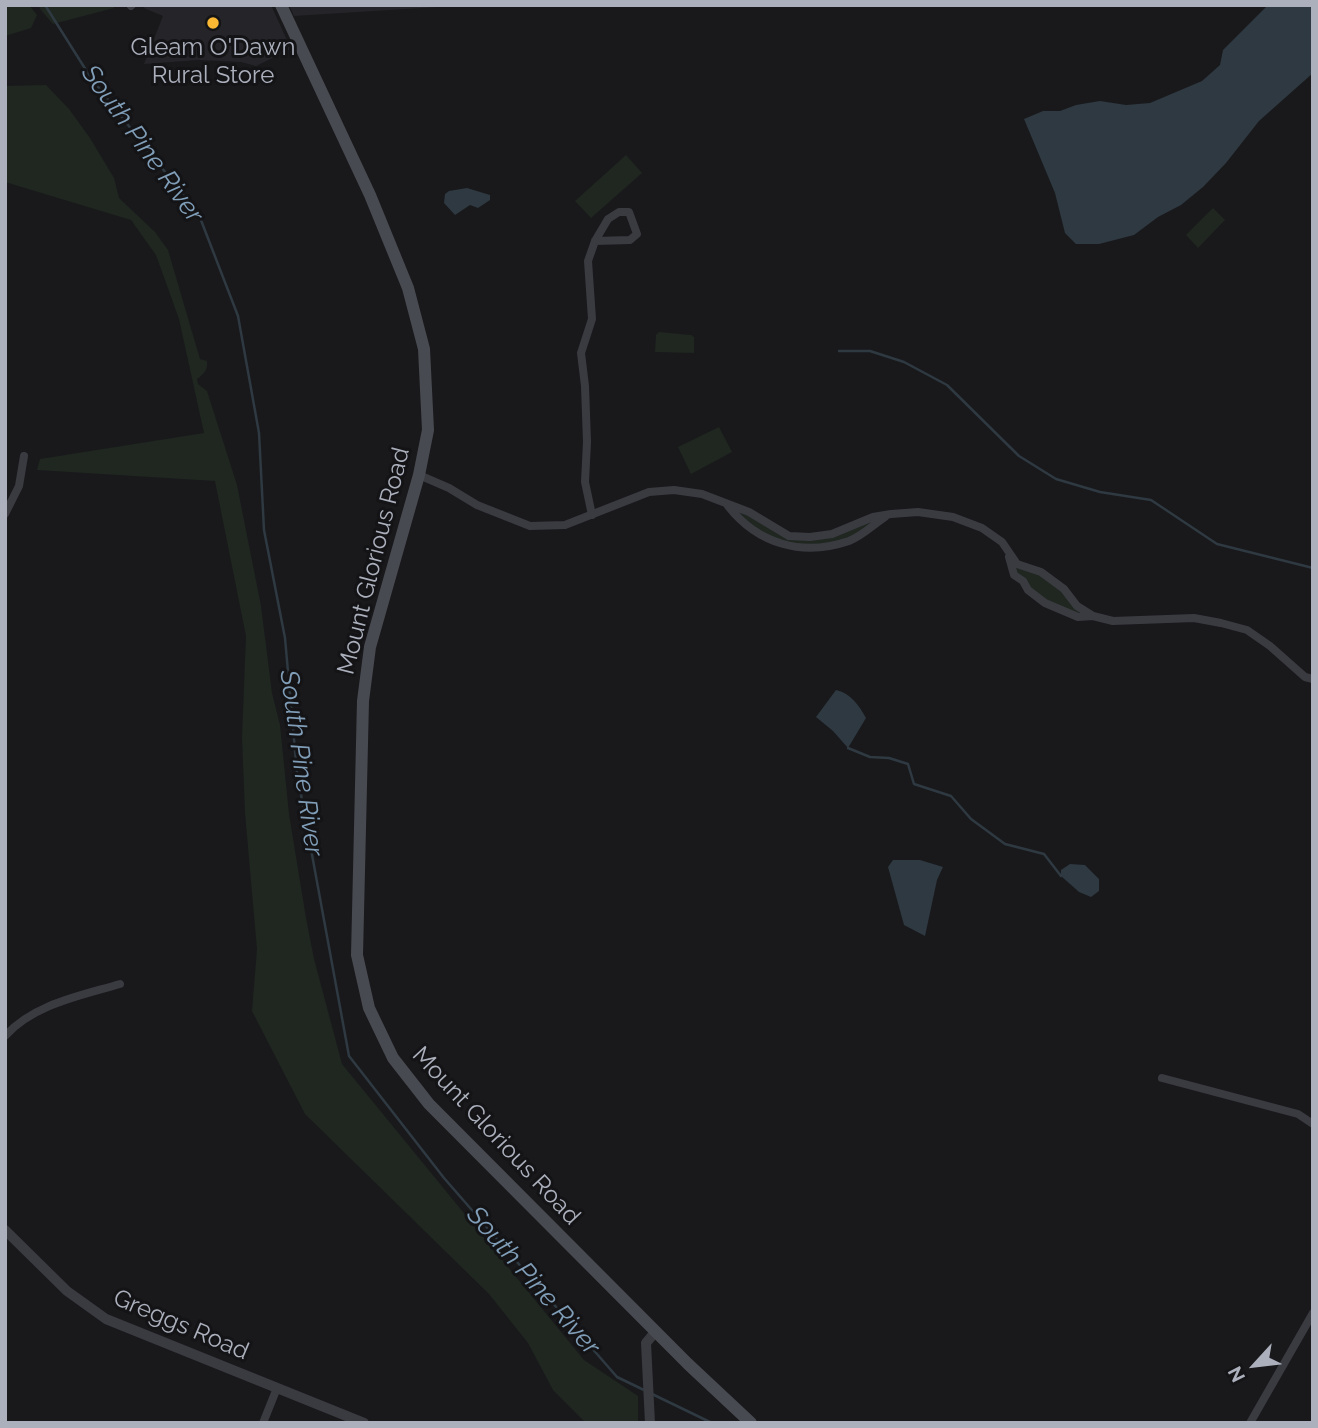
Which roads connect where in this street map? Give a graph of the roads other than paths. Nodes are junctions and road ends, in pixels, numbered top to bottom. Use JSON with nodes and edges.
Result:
{"nodes":[{"id":1,"x":281,"y":5,"type":"edge"},
{"id":2,"x":595,"y":241,"type":"junction"},
{"id":3,"x":24,"y":456,"type":"dead end"},
{"id":4,"x":419,"y":475,"type":"junction"},
{"id":5,"x":728,"y":506,"type":"junction"},
{"id":6,"x":5,"y":513,"type":"edge"},
{"id":7,"x":891,"y":514,"type":"junction"},
{"id":8,"x":592,"y":515,"type":"junction"},
{"id":9,"x":820,"y":535,"type":"junction"},
{"id":10,"x":821,"y":547,"type":"junction"},
{"id":11,"x":1010,"y":553,"type":"junction"},
{"id":12,"x":1093,"y":616,"type":"junction"},
{"id":13,"x":1313,"y":679,"type":"edge"},
{"id":14,"x":120,"y":984,"type":"dead end"},
{"id":15,"x":5,"y":1036,"type":"edge"},
{"id":16,"x":1162,"y":1078,"type":"dead end"},
{"id":17,"x":1313,"y":1124,"type":"edge"},
{"id":18,"x":5,"y":1230,"type":"edge"},
{"id":19,"x":1313,"y":1313,"type":"edge"},
{"id":20,"x":656,"y":1331,"type":"junction"},
{"id":21,"x":277,"y":1388,"type":"junction"},
{"id":22,"x":263,"y":1423,"type":"edge"},
{"id":23,"x":364,"y":1423,"type":"edge"},
{"id":24,"x":650,"y":1423,"type":"edge"},
{"id":25,"x":751,"y":1423,"type":"edge"},
{"id":26,"x":1251,"y":1423,"type":"edge"}],
"edges":[{"from":1,"to":4,"type":"main road","name":"Mount Glorious Road"},
{"from":2,"to":2,"type":"street"},
{"from":2,"to":8,"type":"street"},
{"from":3,"to":6,"type":"street"},
{"from":4,"to":8,"type":"street"},
{"from":4,"to":20,"type":"main road","name":"Mount Glorious Road"},
{"from":5,"to":8,"type":"street"},
{"from":5,"to":9,"type":"street"},
{"from":5,"to":10,"type":"street"},
{"from":7,"to":9,"type":"street"},
{"from":7,"to":10,"type":"street"},
{"from":7,"to":11,"type":"street"},
{"from":9,"to":10,"type":"street"},
{"from":11,"to":12,"type":"street"},
{"from":11,"to":12,"type":"street"},
{"from":12,"to":13,"type":"street"},
{"from":14,"to":15,"type":"street"},
{"from":16,"to":17,"type":"street"},
{"from":18,"to":21,"type":"street","name":"Greggs Road"},
{"from":19,"to":26,"type":"street"},
{"from":20,"to":24,"type":"street"},
{"from":20,"to":25,"type":"main road","name":"Mount Glorious Road"},
{"from":21,"to":22,"type":"street"},
{"from":21,"to":23,"type":"street","name":"Greggs Road"}]}
